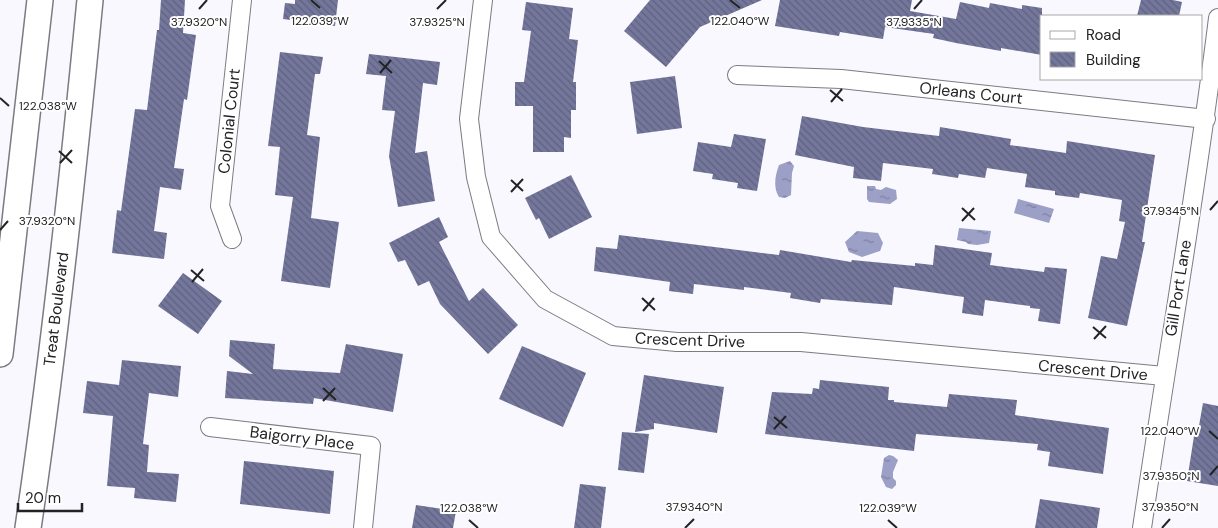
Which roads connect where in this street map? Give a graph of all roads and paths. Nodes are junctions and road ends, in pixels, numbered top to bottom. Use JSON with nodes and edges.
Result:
{"nodes":[{"id":1,"x":40,"y":0,"type":"edge"},
{"id":2,"x":90,"y":0,"type":"edge"},
{"id":3,"x":242,"y":0,"type":"edge"},
{"id":4,"x":483,"y":0,"type":"edge"},
{"id":5,"x":1218,"y":18,"type":"edge"},
{"id":6,"x":736,"y":75,"type":"dead end"},
{"id":7,"x":1206,"y":119,"type":"junction"},
{"id":8,"x":232,"y":239,"type":"dead end"},
{"id":9,"x":0,"y":354,"type":"edge"},
{"id":10,"x":1164,"y":376,"type":"junction"},
{"id":11,"x":210,"y":428,"type":"dead end"},
{"id":12,"x":28,"y":528,"type":"edge"},
{"id":13,"x":362,"y":528,"type":"edge"},
{"id":14,"x":1142,"y":528,"type":"edge"}],
"edges":[{"from":1,"to":9,"type":"main road"},
{"from":2,"to":12,"type":"main road","name":"Treat Boulevard"},
{"from":3,"to":8,"type":"street","name":"Colonial Court"},
{"from":4,"to":10,"type":"street","name":"Crescent Drive"},
{"from":5,"to":7,"type":"street","name":"Gill Port Lane"},
{"from":6,"to":7,"type":"street","name":"Orleans Court"},
{"from":7,"to":10,"type":"street","name":"Gill Port Lane"},
{"from":10,"to":14,"type":"street","name":"Gill Port Lane"},
{"from":11,"to":13,"type":"street","name":"Baigorry Place"}]}
